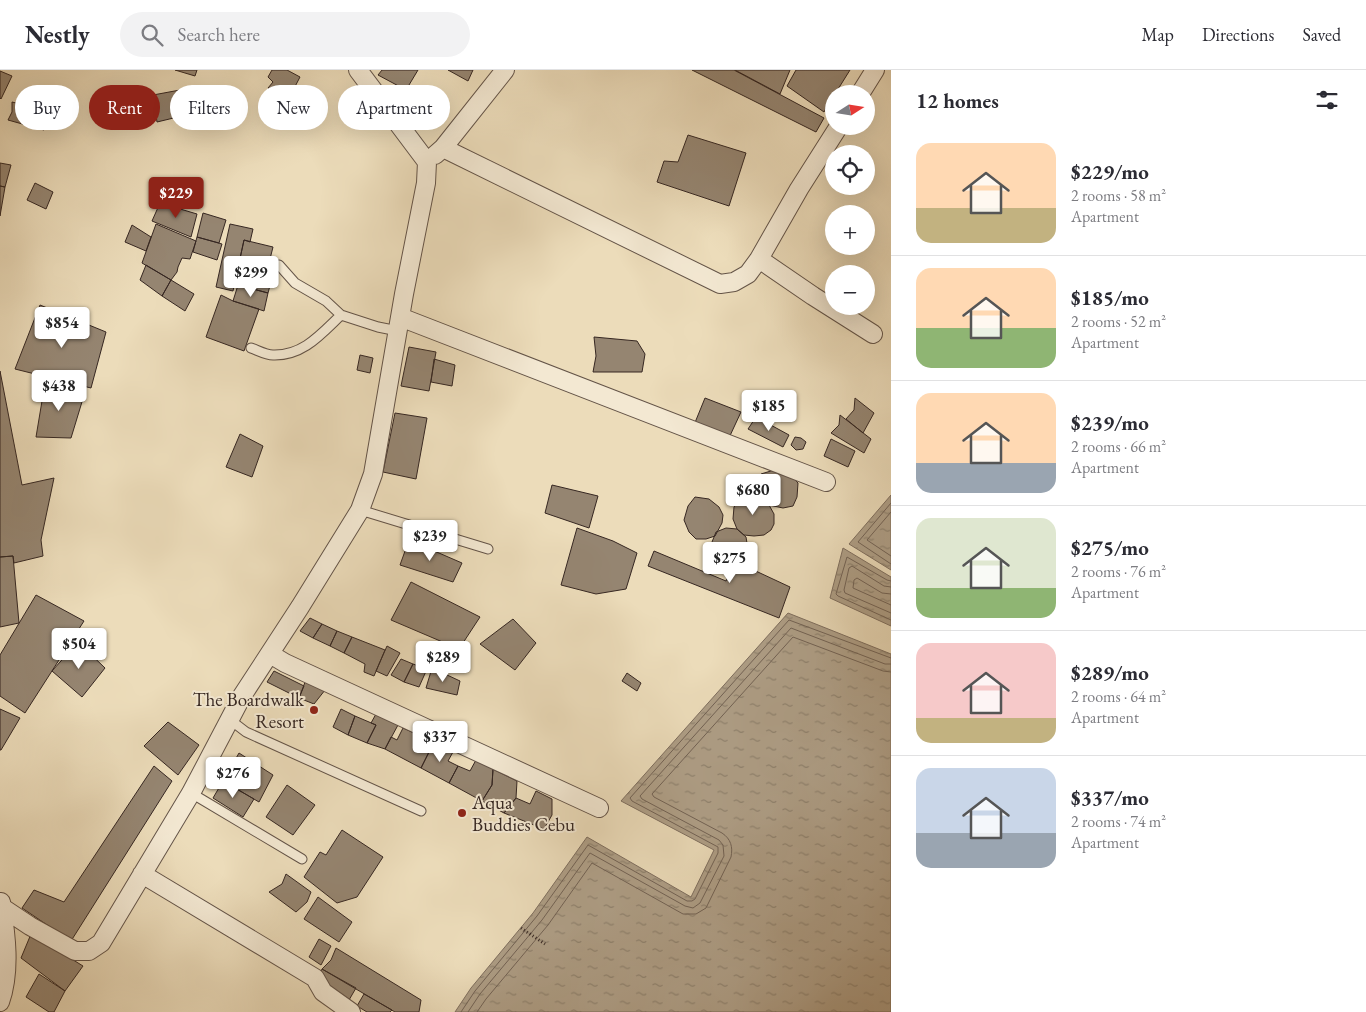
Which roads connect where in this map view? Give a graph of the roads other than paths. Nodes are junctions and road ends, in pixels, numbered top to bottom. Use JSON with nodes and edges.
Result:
{"nodes":[{"id":1,"x":358,"y":70,"type":"edge"},
{"id":2,"x":505,"y":70,"type":"edge"},
{"id":3,"x":875,"y":70,"type":"edge"},
{"id":4,"x":866,"y":85,"type":"edge"},
{"id":5,"x":833,"y":135,"type":"edge"},
{"id":6,"x":444,"y":148,"type":"junction"},
{"id":7,"x":427,"y":162,"type":"junction"},
{"id":8,"x":759,"y":259,"type":"junction"},
{"id":9,"x":279,"y":265,"type":"dead end"},
{"id":10,"x":341,"y":315,"type":"junction"},
{"id":11,"x":399,"y":324,"type":"junction"},
{"id":12,"x":874,"y":334,"type":"dead end"},
{"id":13,"x":251,"y":348,"type":"dead end"},
{"id":14,"x":826,"y":482,"type":"dead end"},
{"id":15,"x":360,"y":510,"type":"junction"},
{"id":16,"x":488,"y":550,"type":"dead end"},
{"id":17,"x":270,"y":654,"type":"junction"},
{"id":18,"x":230,"y":719,"type":"junction"},
{"id":19,"x":191,"y":793,"type":"junction"},
{"id":20,"x":599,"y":808,"type":"dead end"},
{"id":21,"x":421,"y":811,"type":"dead end"},
{"id":22,"x":302,"y":859,"type":"dead end"},
{"id":23,"x":142,"y":874,"type":"junction"},
{"id":24,"x":0,"y":904,"type":"edge"},
{"id":25,"x":0,"y":1002,"type":"edge"},
{"id":26,"x":351,"y":1012,"type":"edge"}],
"edges":[{"from":1,"to":7,"type":"street"},
{"from":2,"to":6,"type":"street"},
{"from":3,"to":4,"type":"street"},
{"from":5,"to":8,"type":"street"},
{"from":6,"to":7,"type":"street"},
{"from":6,"to":8,"type":"street"},
{"from":7,"to":11,"type":"street"},
{"from":8,"to":12,"type":"street"},
{"from":9,"to":10,"type":"lane"},
{"from":10,"to":11,"type":"lane"},
{"from":10,"to":13,"type":"lane"},
{"from":11,"to":14,"type":"street"},
{"from":11,"to":15,"type":"street"},
{"from":15,"to":16,"type":"lane"},
{"from":15,"to":17,"type":"street"},
{"from":17,"to":18,"type":"street"},
{"from":17,"to":20,"type":"street"},
{"from":18,"to":19,"type":"street"},
{"from":18,"to":21,"type":"lane"},
{"from":19,"to":22,"type":"lane"},
{"from":19,"to":23,"type":"street"},
{"from":23,"to":24,"type":"street"},
{"from":23,"to":26,"type":"street"},
{"from":24,"to":25,"type":"street"}]}
